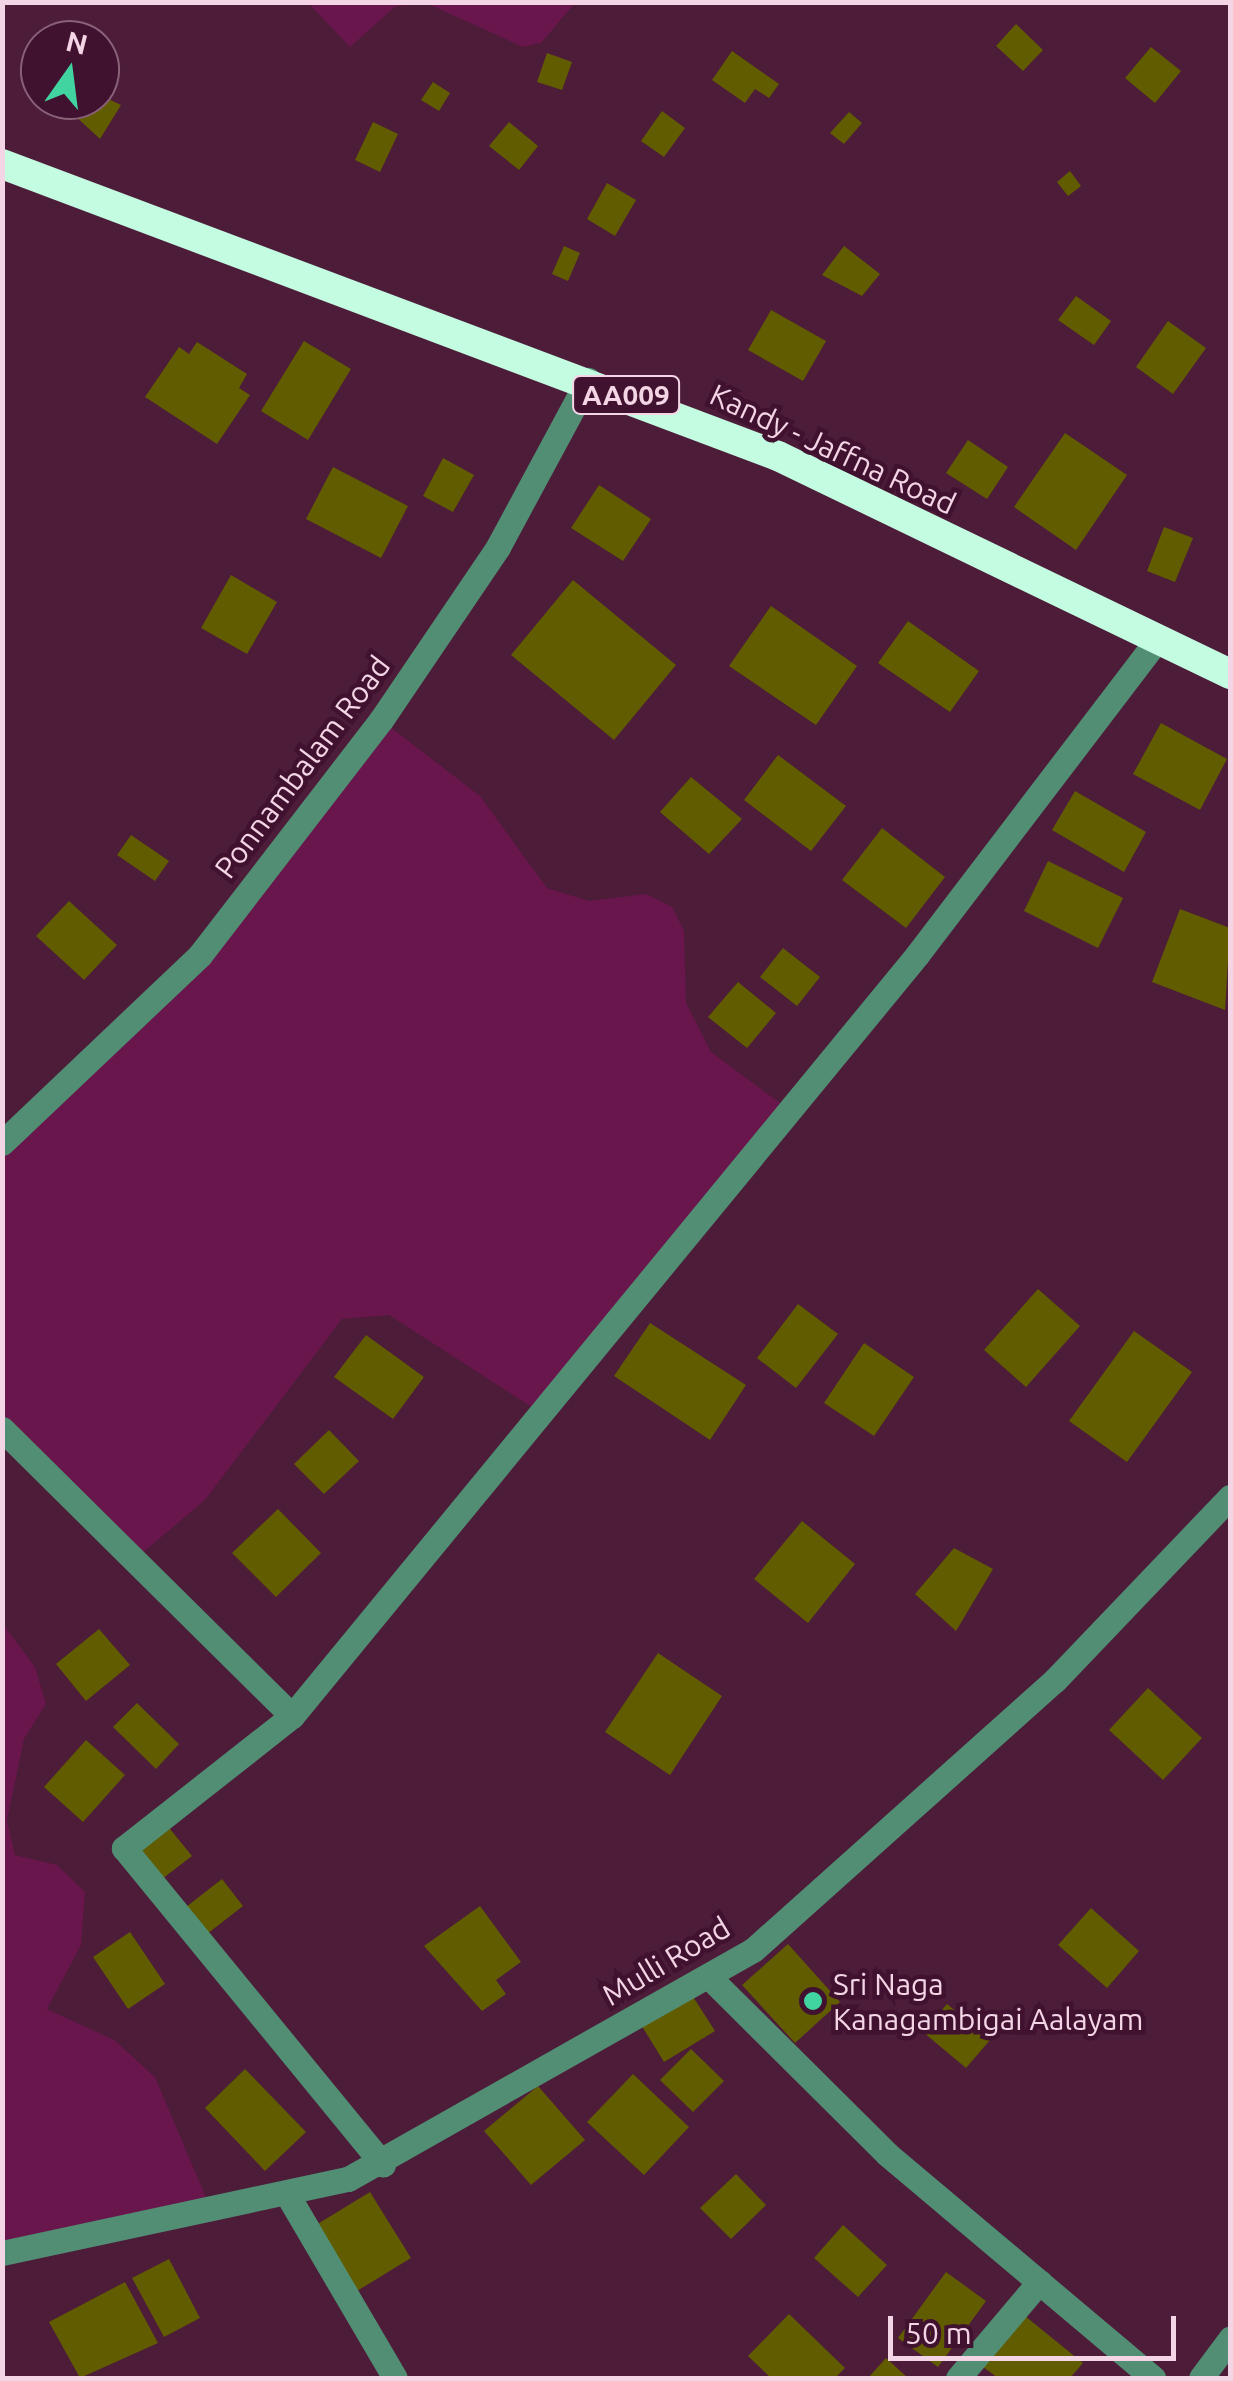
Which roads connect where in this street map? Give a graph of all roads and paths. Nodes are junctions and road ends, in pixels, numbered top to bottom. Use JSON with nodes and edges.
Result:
{"nodes":[{"id":1,"x":2,"y":164,"type":"edge"},
{"id":2,"x":588,"y":380,"type":"junction"},
{"id":3,"x":1158,"y":640,"type":"junction"},
{"id":4,"x":1230,"y":674,"type":"edge"},
{"id":5,"x":2,"y":1143,"type":"edge"},
{"id":6,"x":2,"y":1429,"type":"edge"},
{"id":7,"x":1230,"y":1497,"type":"edge"},
{"id":8,"x":292,"y":1716,"type":"junction"},
{"id":9,"x":708,"y":1976,"type":"junction"},
{"id":10,"x":383,"y":2165,"type":"junction"},
{"id":11,"x":288,"y":2194,"type":"junction"},
{"id":12,"x":2,"y":2253,"type":"edge"},
{"id":13,"x":1039,"y":2282,"type":"junction"},
{"id":14,"x":1230,"y":2339,"type":"edge"},
{"id":15,"x":395,"y":2378,"type":"edge"},
{"id":16,"x":958,"y":2378,"type":"edge"},
{"id":17,"x":1153,"y":2378,"type":"edge"},
{"id":18,"x":1201,"y":2378,"type":"edge"}],
"edges":[{"from":1,"to":2,"type":"highway","name":"Kandy - Jaffna Road","number":"AA009"},
{"from":2,"to":3,"type":"highway","name":"Kandy - Jaffna Road","number":"AA009"},
{"from":2,"to":5,"type":"street","name":"Ponnambalam Road"},
{"from":3,"to":4,"type":"highway","name":"Kandy - Jaffna Road","number":"AA009"},
{"from":3,"to":8,"type":"street"},
{"from":6,"to":8,"type":"street"},
{"from":7,"to":9,"type":"street","name":"Mulli Road"},
{"from":8,"to":10,"type":"street"},
{"from":9,"to":10,"type":"street","name":"Mulli Road"},
{"from":9,"to":13,"type":"street"},
{"from":10,"to":11,"type":"street","name":"Mulli Road"},
{"from":11,"to":12,"type":"street","name":"Mulli Road"},
{"from":11,"to":15,"type":"street"},
{"from":13,"to":16,"type":"street"},
{"from":13,"to":17,"type":"street"},
{"from":14,"to":18,"type":"street"}]}
